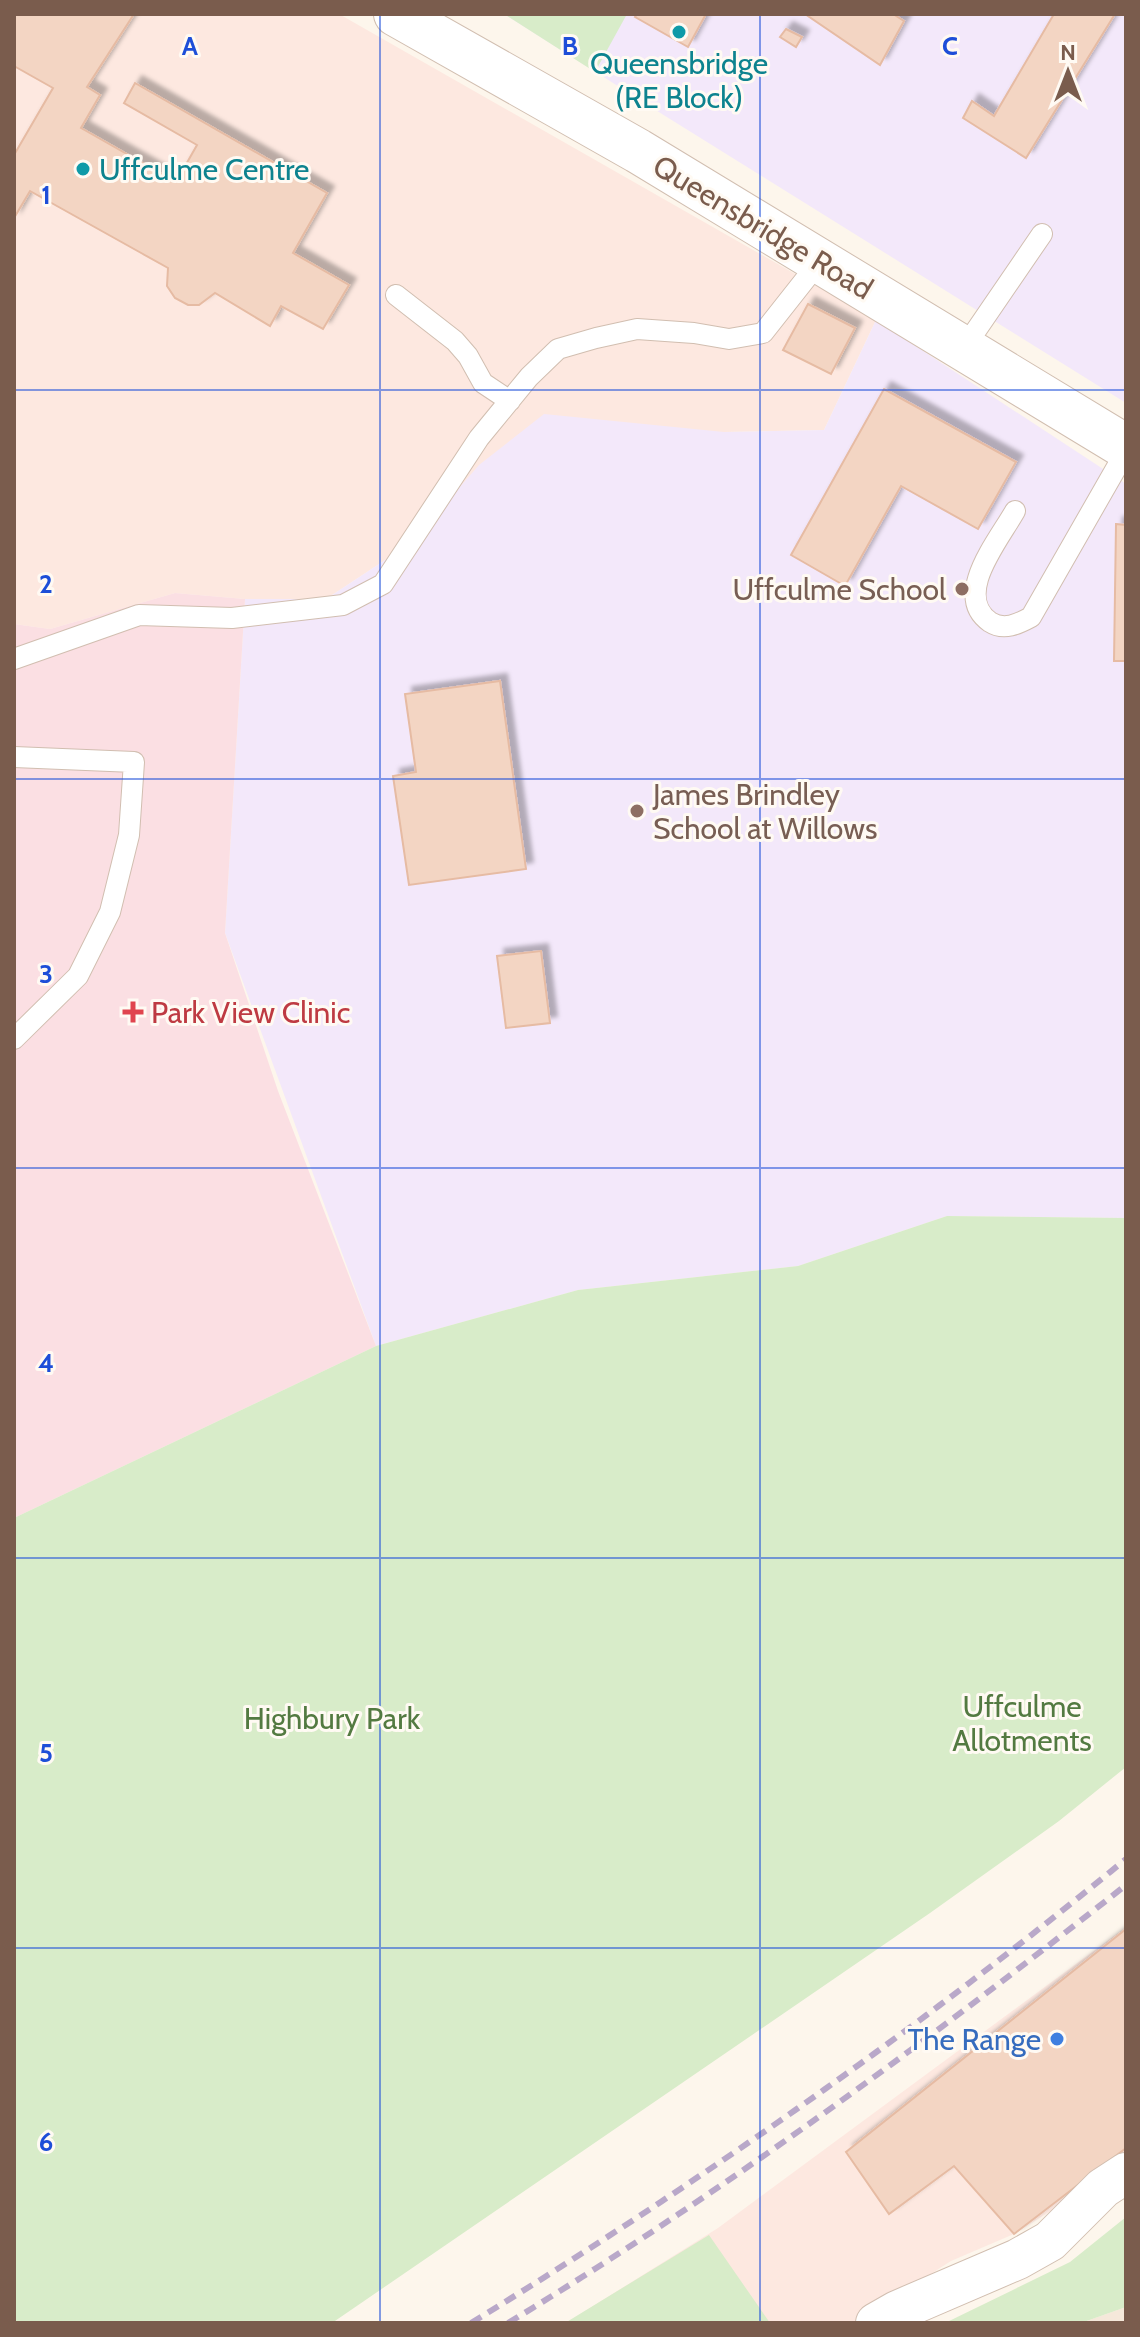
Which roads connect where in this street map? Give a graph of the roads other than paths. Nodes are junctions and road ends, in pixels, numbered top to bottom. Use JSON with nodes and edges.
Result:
{"nodes":[{"id":1,"x":396,"y":14,"type":"edge"},
{"id":2,"x":1042,"y":234,"type":"dead end"},
{"id":3,"x":819,"y":262,"type":"junction"},
{"id":4,"x":396,"y":295,"type":"dead end"},
{"id":5,"x":964,"y":348,"type":"junction"},
{"id":6,"x":510,"y":401,"type":"junction"},
{"id":7,"x":1126,"y":449,"type":"edge"},
{"id":8,"x":1015,"y":511,"type":"dead end"},
{"id":9,"x":14,"y":659,"type":"edge"},
{"id":10,"x":14,"y":757,"type":"edge"},
{"id":11,"x":14,"y":1039,"type":"edge"},
{"id":12,"x":1126,"y":2173,"type":"edge"},
{"id":13,"x":876,"y":2323,"type":"edge"}],
"edges":[{"from":1,"to":3,"type":"street","name":"Queensbridge Road"},
{"from":2,"to":5,"type":"lane"},
{"from":3,"to":5,"type":"street","name":"Queensbridge Road"},
{"from":3,"to":6,"type":"lane"},
{"from":4,"to":6,"type":"lane"},
{"from":5,"to":7,"type":"street","name":"Queensbridge Road"},
{"from":6,"to":9,"type":"lane"},
{"from":7,"to":8,"type":"lane"},
{"from":10,"to":11,"type":"lane"},
{"from":12,"to":13,"type":"street"}]}
